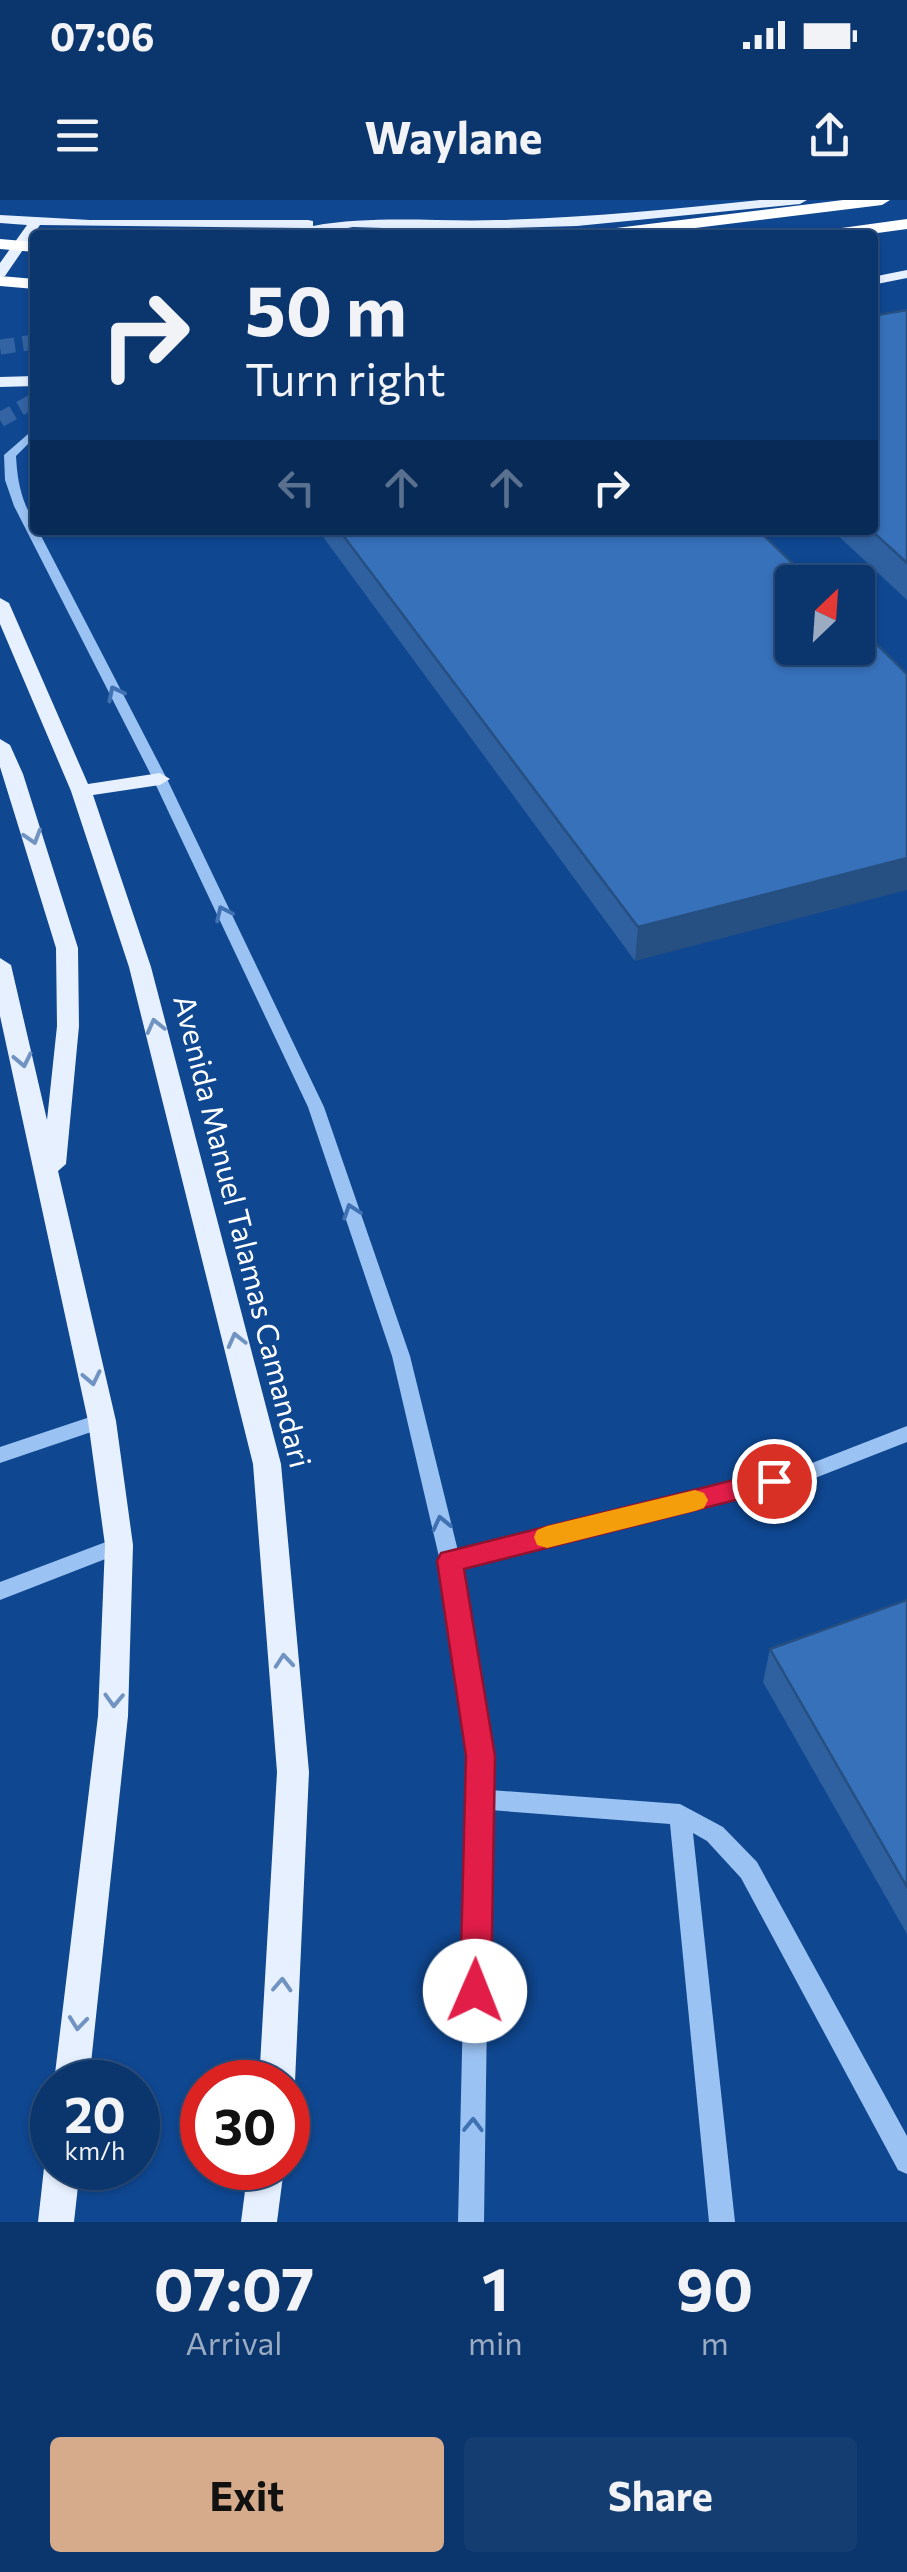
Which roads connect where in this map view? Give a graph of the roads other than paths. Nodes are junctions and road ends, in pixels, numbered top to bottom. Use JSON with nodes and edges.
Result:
{"nodes":[{"id":1,"x":800,"y":200,"type":"edge"},
{"id":2,"x":882,"y":200,"type":"edge"},
{"id":3,"x":0,"y":219,"type":"edge"},
{"id":4,"x":36,"y":221,"type":"junction"},
{"id":5,"x":353,"y":224,"type":"junction"},
{"id":6,"x":386,"y":224,"type":"junction"},
{"id":7,"x":907,"y":224,"type":"edge"},
{"id":8,"x":444,"y":226,"type":"junction"},
{"id":9,"x":318,"y":230,"type":"edge"},
{"id":10,"x":360,"y":230,"type":"edge"},
{"id":11,"x":434,"y":230,"type":"edge"},
{"id":12,"x":640,"y":230,"type":"edge"},
{"id":13,"x":863,"y":230,"type":"edge"},
{"id":14,"x":0,"y":244,"type":"edge"},
{"id":15,"x":30,"y":247,"type":"edge"},
{"id":16,"x":1,"y":273,"type":"edge"},
{"id":17,"x":907,"y":273,"type":"edge"},
{"id":18,"x":878,"y":276,"type":"edge"},
{"id":19,"x":30,"y":282,"type":"edge"},
{"id":20,"x":30,"y":381,"type":"edge"},
{"id":21,"x":0,"y":382,"type":"edge"},
{"id":22,"x":30,"y":436,"type":"edge"},
{"id":23,"x":30,"y":526,"type":"edge"},
{"id":24,"x":35,"y":535,"type":"edge"},
{"id":25,"x":0,"y":604,"type":"edge"},
{"id":26,"x":0,"y":746,"type":"edge"},
{"id":27,"x":160,"y":779,"type":"junction"},
{"id":28,"x":82,"y":791,"type":"junction"},
{"id":29,"x":0,"y":965,"type":"edge"},
{"id":30,"x":6,"y":1007,"type":"edge"},
{"id":31,"x":52,"y":1190,"type":"junction"},
{"id":32,"x":102,"y":1421,"type":"junction"},
{"id":33,"x":907,"y":1434,"type":"edge"},
{"id":34,"x":0,"y":1455,"type":"edge"},
{"id":35,"x":119,"y":1545,"type":"junction"},
{"id":36,"x":450,"y":1561,"type":"junction"},
{"id":37,"x":0,"y":1591,"type":"edge"},
{"id":38,"x":479,"y":1799,"type":"junction"},
{"id":39,"x":680,"y":1814,"type":"junction"},
{"id":40,"x":74,"y":2060,"type":"edge"},
{"id":41,"x":278,"y":2060,"type":"edge"},
{"id":42,"x":907,"y":2160,"type":"edge"},
{"id":43,"x":60,"y":2190,"type":"edge"},
{"id":44,"x":264,"y":2190,"type":"edge"},
{"id":45,"x":56,"y":2222,"type":"edge"},
{"id":46,"x":260,"y":2222,"type":"edge"},
{"id":47,"x":470,"y":2222,"type":"edge"},
{"id":48,"x":722,"y":2222,"type":"edge"}],
"edges":[{"from":1,"to":8,"type":"main road"},
{"from":2,"to":12,"type":"highway"},
{"from":3,"to":4,"type":"main road"},
{"from":4,"to":5,"type":"main road"},
{"from":4,"to":16,"type":"main road"},
{"from":5,"to":6,"type":"main road"},
{"from":5,"to":9,"type":"main road"},
{"from":6,"to":8,"type":"main road"},
{"from":6,"to":10,"type":"main road"},
{"from":7,"to":13,"type":"highway"},
{"from":8,"to":11,"type":"main road"},
{"from":14,"to":15,"type":"highway"},
{"from":16,"to":19,"type":"highway"},
{"from":17,"to":18,"type":"main road"},
{"from":20,"to":21,"type":"main road"},
{"from":23,"to":22,"type":"street","one_way":true},
{"from":27,"to":24,"type":"street","one_way":true},
{"from":25,"to":28,"type":"main road","name":"Avenida Manuel Talamas Camandari"},
{"from":26,"to":31,"type":"main road","one_way":true},
{"from":27,"to":28,"type":"main road"},
{"from":36,"to":27,"type":"street","one_way":true},
{"from":41,"to":28,"type":"main road","name":"Avenida Manuel Talamas Camandari","one_way":true},
{"from":29,"to":30,"type":"main road"},
{"from":30,"to":31,"type":"main road","one_way":true},
{"from":31,"to":32,"type":"main road","one_way":true},
{"from":32,"to":34,"type":"street"},
{"from":32,"to":35,"type":"main road"},
{"from":33,"to":36,"type":"street"},
{"from":35,"to":37,"type":"street"},
{"from":35,"to":40,"type":"main road","one_way":true},
{"from":36,"to":38,"type":"street"},
{"from":38,"to":39,"type":"street"},
{"from":47,"to":38,"type":"street","one_way":true},
{"from":39,"to":42,"type":"street"},
{"from":39,"to":48,"type":"street"},
{"from":43,"to":45,"type":"main road"},
{"from":44,"to":46,"type":"main road"}]}
